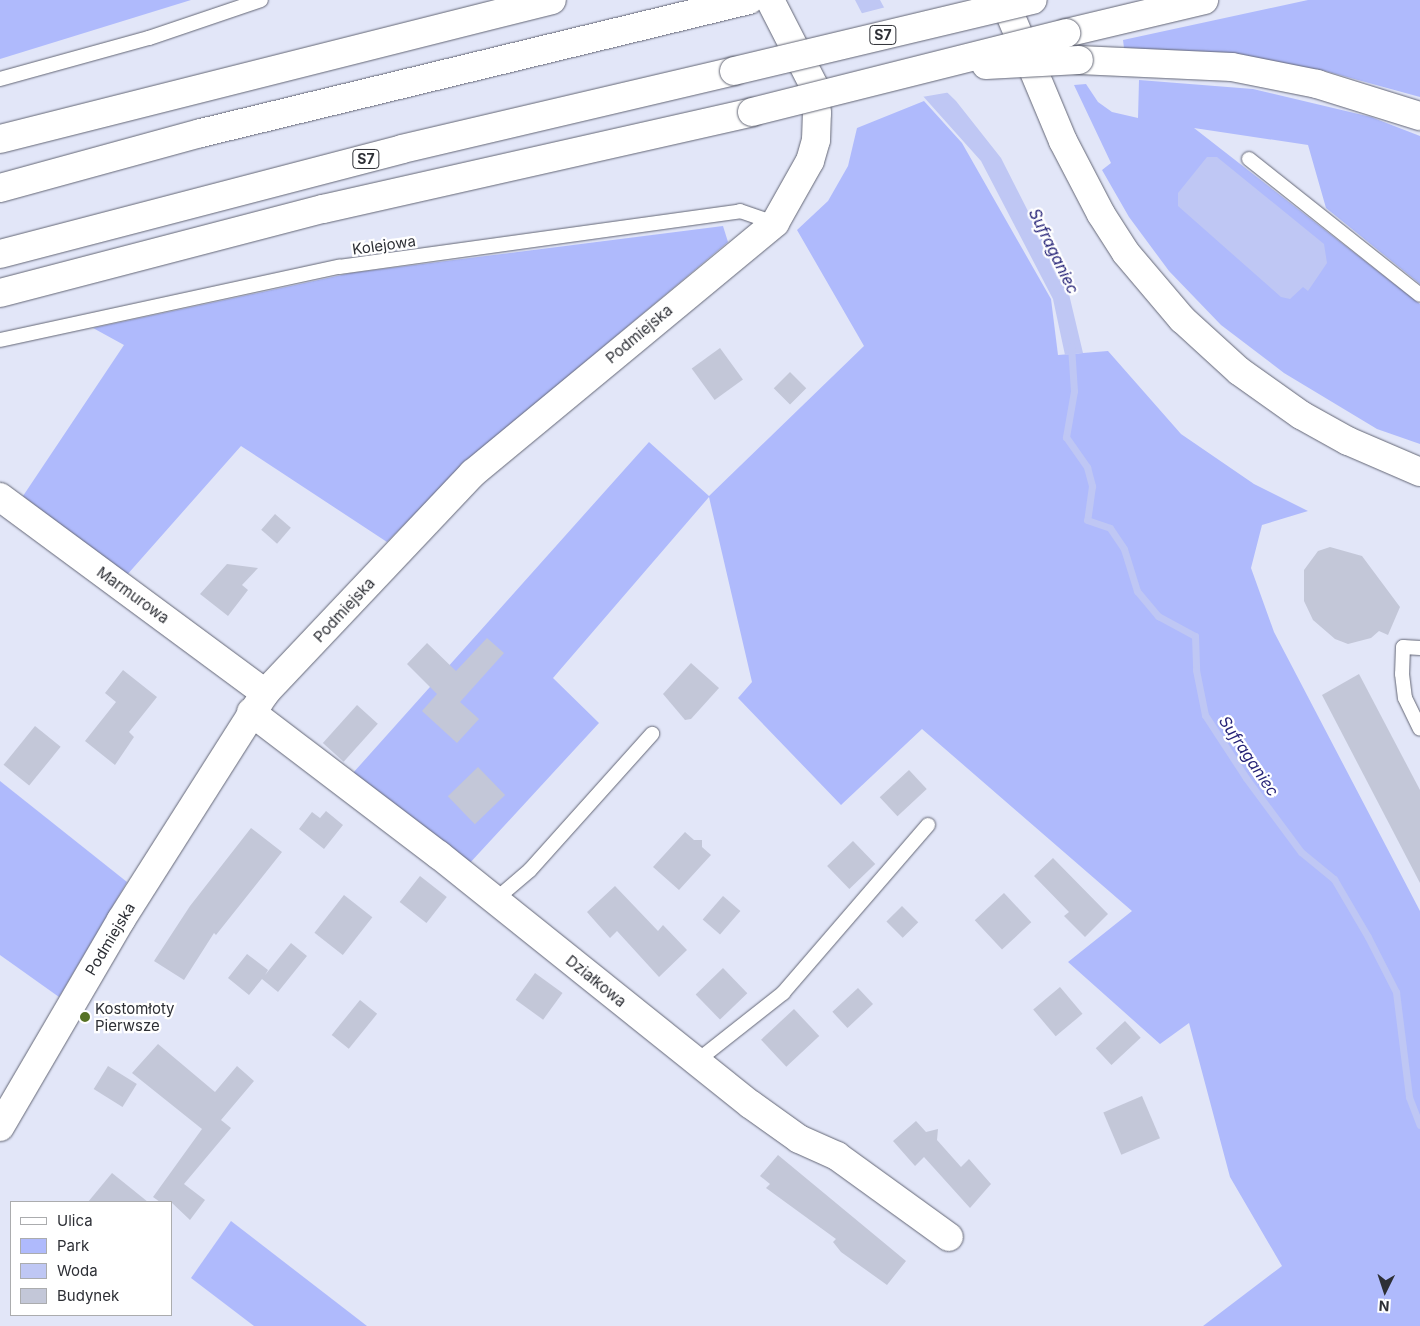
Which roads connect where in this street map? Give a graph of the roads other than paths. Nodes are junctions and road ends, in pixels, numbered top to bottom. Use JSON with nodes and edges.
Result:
{"nodes":[{"id":1,"x":261,"y":0,"type":"edge"},
{"id":2,"x":484,"y":0,"type":"edge"},
{"id":3,"x":552,"y":0,"type":"edge"},
{"id":4,"x":749,"y":0,"type":"edge"},
{"id":5,"x":770,"y":0,"type":"edge"},
{"id":6,"x":1004,"y":0,"type":"edge"},
{"id":7,"x":1033,"y":0,"type":"edge"},
{"id":8,"x":1204,"y":0,"type":"edge"},
{"id":9,"x":371,"y":44,"type":"junction"},
{"id":10,"x":920,"y":73,"type":"junction"},
{"id":11,"x":0,"y":80,"type":"edge"},
{"id":12,"x":1420,"y":116,"type":"edge"},
{"id":13,"x":0,"y":140,"type":"edge"},
{"id":14,"x":1249,"y":159,"type":"dead end"},
{"id":15,"x":0,"y":188,"type":"edge"},
{"id":16,"x":775,"y":223,"type":"junction"},
{"id":17,"x":0,"y":254,"type":"edge"},
{"id":18,"x":0,"y":293,"type":"edge"},
{"id":19,"x":1420,"y":295,"type":"edge"},
{"id":20,"x":0,"y":340,"type":"edge"},
{"id":21,"x":1420,"y":472,"type":"edge"},
{"id":22,"x":0,"y":497,"type":"edge"},
{"id":23,"x":1420,"y":648,"type":"edge"},
{"id":24,"x":258,"y":703,"type":"junction"},
{"id":25,"x":1420,"y":729,"type":"edge"},
{"id":26,"x":652,"y":734,"type":"dead end"},
{"id":27,"x":928,"y":825,"type":"dead end"},
{"id":28,"x":496,"y":900,"type":"junction"},
{"id":29,"x":697,"y":1061,"type":"junction"},
{"id":30,"x":0,"y":1127,"type":"edge"},
{"id":31,"x":949,"y":1237,"type":"dead end"}],
"edges":[{"from":1,"to":11,"type":"lane"},
{"from":2,"to":9,"type":"main road"},
{"from":3,"to":9,"type":"main road"},
{"from":4,"to":15,"type":"main road"},
{"from":5,"to":16,"type":"main road","name":"Podmiejska"},
{"from":6,"to":21,"type":"main road"},
{"from":7,"to":17,"type":"main road","number":"S7","bridge":true},
{"from":8,"to":10,"type":"main road","bridge":true},
{"from":9,"to":13,"type":"main road"},
{"from":10,"to":12,"type":"main road","bridge":true},
{"from":10,"to":18,"type":"main road","bridge":true},
{"from":14,"to":19,"type":"lane"},
{"from":16,"to":20,"type":"lane","name":"Kolejowa"},
{"from":16,"to":24,"type":"main road","name":"Podmiejska"},
{"from":22,"to":24,"type":"main road","name":"Marmurowa"},
{"from":23,"to":25,"type":"lane"},
{"from":24,"to":28,"type":"main road","name":"Działkowa"},
{"from":24,"to":30,"type":"main road","name":"Podmiejska"},
{"from":26,"to":28,"type":"lane"},
{"from":27,"to":29,"type":"lane"},
{"from":28,"to":29,"type":"main road","name":"Działkowa"},
{"from":29,"to":31,"type":"main road","name":"Działkowa"}]}
